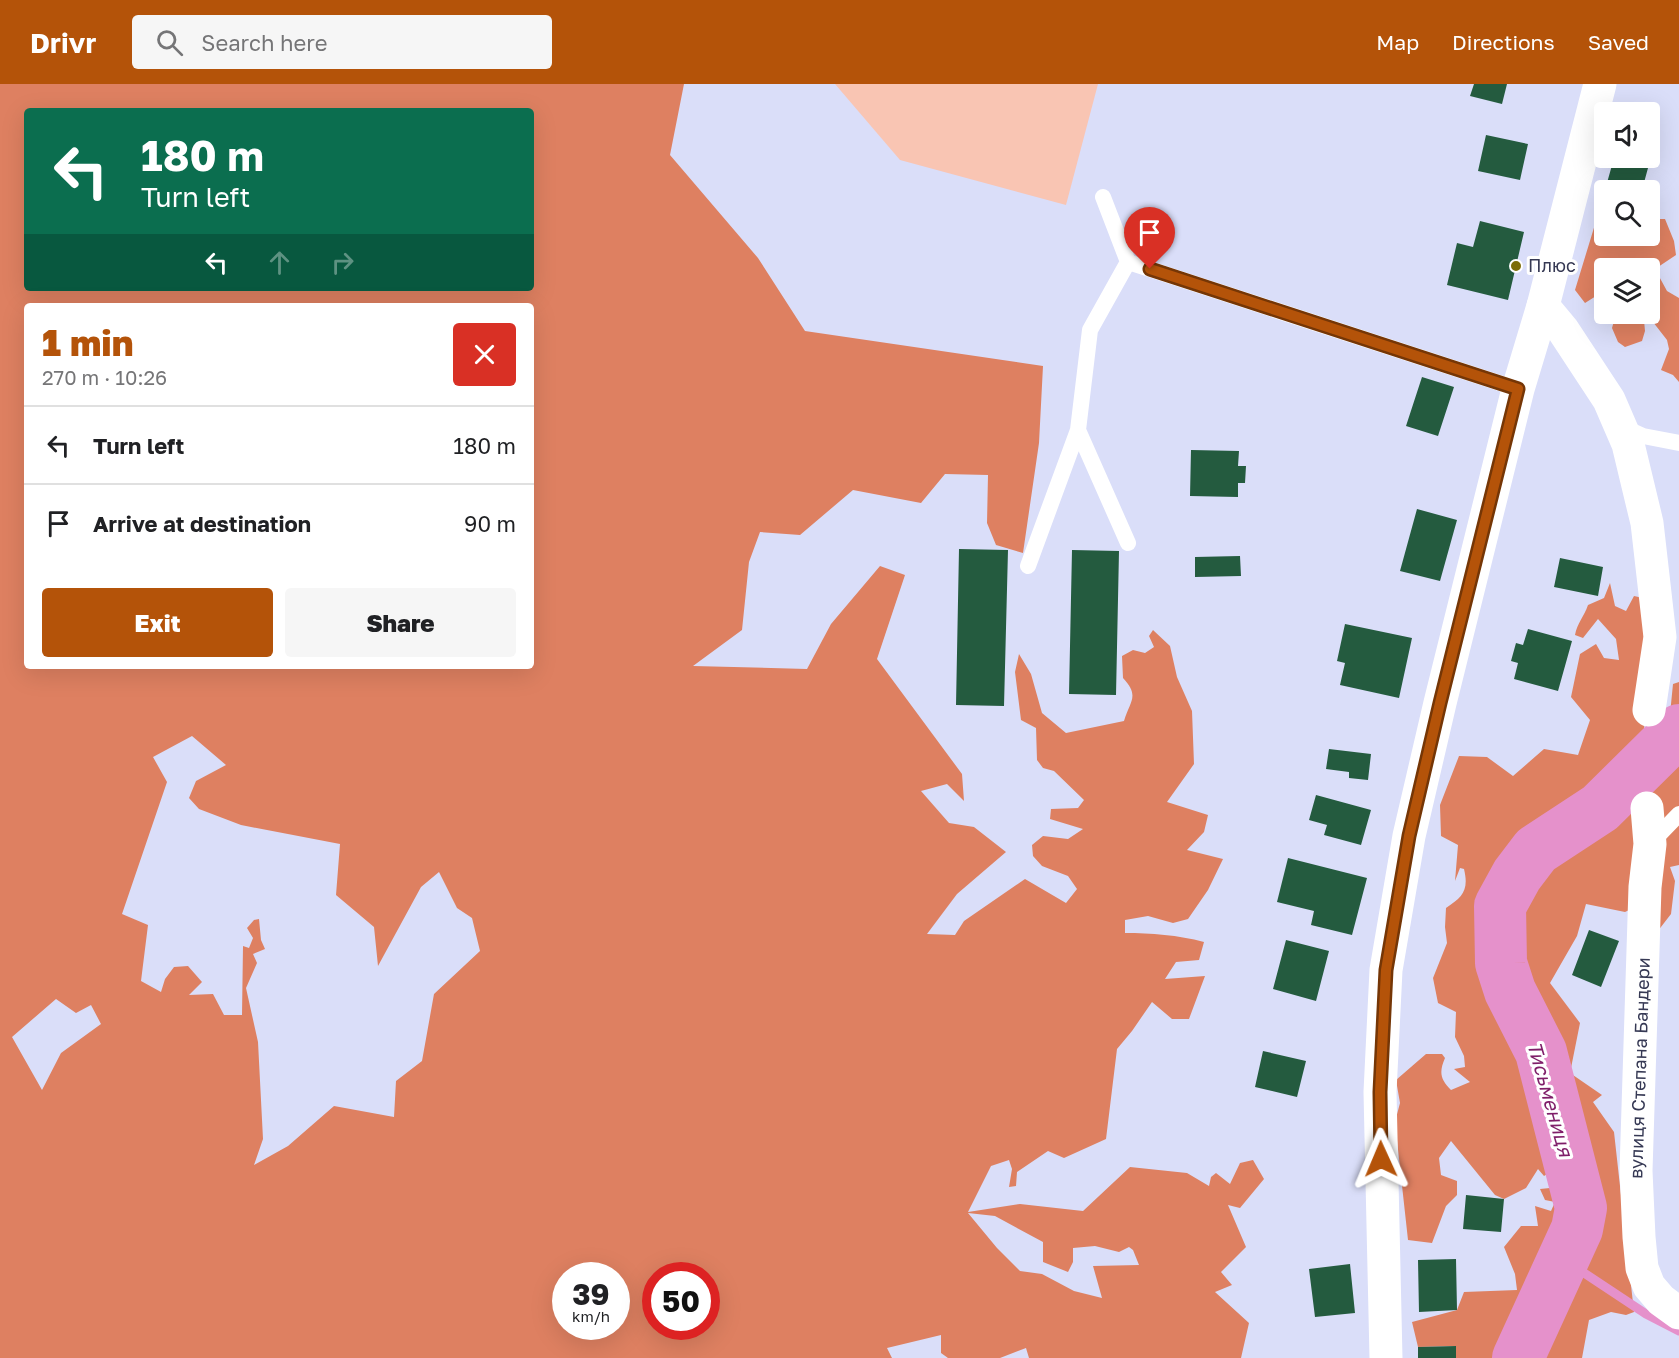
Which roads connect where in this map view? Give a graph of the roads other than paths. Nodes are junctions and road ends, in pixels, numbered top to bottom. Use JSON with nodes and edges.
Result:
{"nodes":[{"id":1,"x":1600,"y":84,"type":"edge"},
{"id":2,"x":1103,"y":197,"type":"dead end"},
{"id":3,"x":1128,"y":262,"type":"junction"},
{"id":4,"x":1543,"y":306,"type":"junction"},
{"id":5,"x":1518,"y":389,"type":"junction"},
{"id":6,"x":1620,"y":426,"type":"junction"},
{"id":7,"x":1078,"y":430,"type":"junction"},
{"id":8,"x":1679,"y":443,"type":"edge"},
{"id":9,"x":1128,"y":543,"type":"dead end"},
{"id":10,"x":1028,"y":566,"type":"dead end"},
{"id":11,"x":1649,"y":710,"type":"dead end"},
{"id":12,"x":1647,"y":808,"type":"dead end"},
{"id":13,"x":1679,"y":814,"type":"edge"},
{"id":14,"x":1650,"y":844,"type":"junction"},
{"id":15,"x":1679,"y":1313,"type":"edge"},
{"id":16,"x":1386,"y":1358,"type":"edge"}],
"edges":[{"from":1,"to":4,"type":"main road"},
{"from":2,"to":3,"type":"lane"},
{"from":3,"to":5,"type":"lane"},
{"from":3,"to":7,"type":"lane"},
{"from":4,"to":5,"type":"main road"},
{"from":4,"to":6,"type":"main road"},
{"from":5,"to":16,"type":"main road"},
{"from":6,"to":8,"type":"lane"},
{"from":6,"to":11,"type":"main road"},
{"from":7,"to":9,"type":"lane"},
{"from":7,"to":10,"type":"lane"},
{"from":12,"to":14,"type":"main road","name":"вулиця Степана Бандери"},
{"from":13,"to":14,"type":"lane"},
{"from":14,"to":15,"type":"main road","name":"вулиця Степана Бандери"}]}
